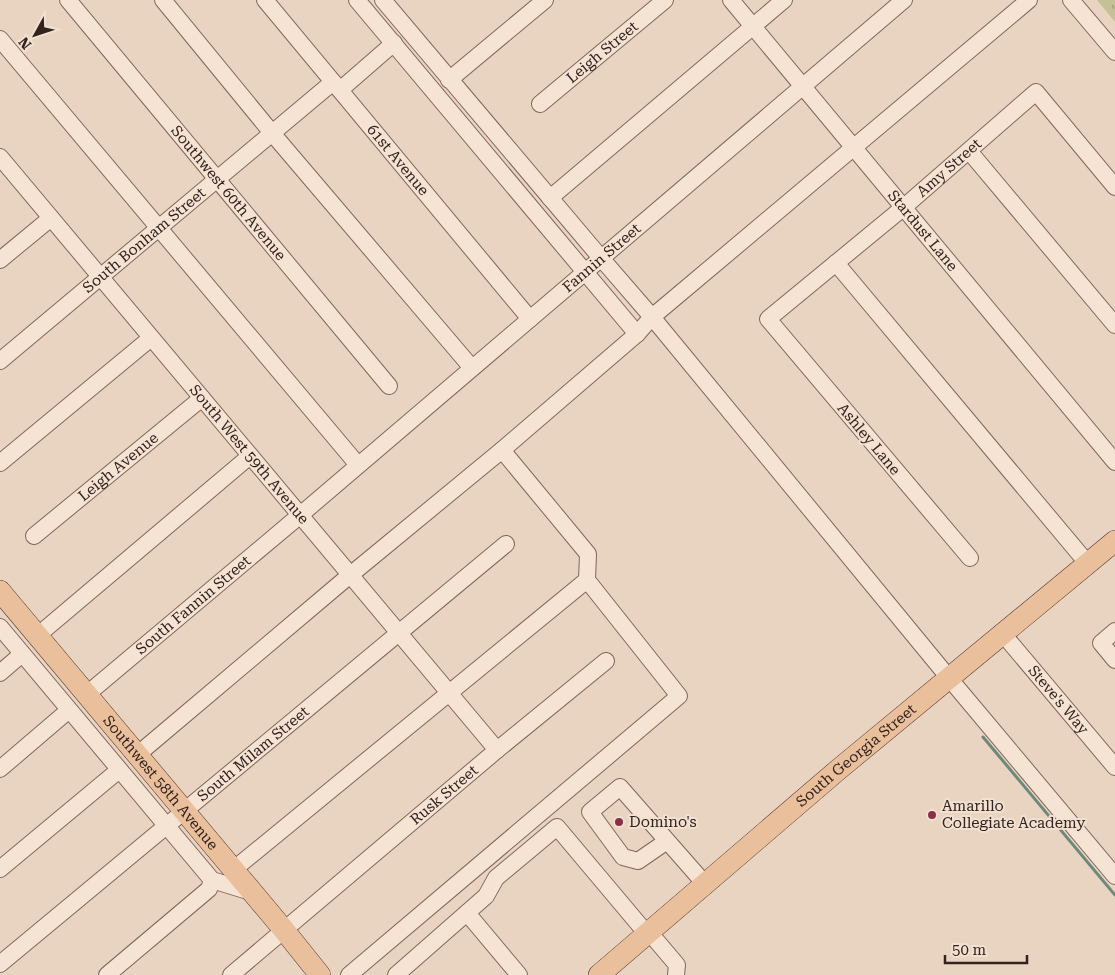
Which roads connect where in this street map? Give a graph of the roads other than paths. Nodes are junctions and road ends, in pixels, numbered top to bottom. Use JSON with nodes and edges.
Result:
{"nodes":[{"id":1,"x":68,"y":0,"type":"edge"},
{"id":2,"x":163,"y":0,"type":"edge"},
{"id":3,"x":265,"y":0,"type":"edge"},
{"id":4,"x":357,"y":0,"type":"edge"},
{"id":5,"x":383,"y":0,"type":"edge"},
{"id":6,"x":545,"y":0,"type":"edge"},
{"id":7,"x":665,"y":0,"type":"edge"},
{"id":8,"x":731,"y":0,"type":"edge"},
{"id":9,"x":784,"y":0,"type":"edge"},
{"id":10,"x":904,"y":0,"type":"edge"},
{"id":11,"x":1029,"y":0,"type":"edge"},
{"id":12,"x":1071,"y":0,"type":"edge"},
{"id":13,"x":753,"y":26,"type":"junction"},
{"id":14,"x":0,"y":38,"type":"edge"},
{"id":15,"x":394,"y":44,"type":"junction"},
{"id":16,"x":1115,"y":52,"type":"edge"},
{"id":17,"x":449,"y":80,"type":"junction"},
{"id":18,"x":337,"y":86,"type":"junction"},
{"id":19,"x":803,"y":86,"type":"junction"},
{"id":20,"x":540,"y":104,"type":"dead end"},
{"id":21,"x":272,"y":133,"type":"junction"},
{"id":22,"x":854,"y":146,"type":"junction"},
{"id":23,"x":969,"y":151,"type":"junction"},
{"id":24,"x":0,"y":158,"type":"edge"},
{"id":25,"x":217,"y":179,"type":"junction"},
{"id":26,"x":1115,"y":187,"type":"edge"},
{"id":27,"x":550,"y":198,"type":"junction"},
{"id":28,"x":904,"y":207,"type":"junction"},
{"id":29,"x":51,"y":218,"type":"junction"},
{"id":30,"x":158,"y":228,"type":"junction"},
{"id":31,"x":601,"y":258,"type":"junction"},
{"id":32,"x":0,"y":260,"type":"edge"},
{"id":33,"x":836,"y":263,"type":"junction"},
{"id":34,"x":585,"y":272,"type":"junction"},
{"id":35,"x":100,"y":277,"type":"junction"},
{"id":36,"x":652,"y":316,"type":"junction"},
{"id":37,"x":530,"y":318,"type":"junction"},
{"id":38,"x":768,"y":319,"type":"joint"},
{"id":39,"x":1115,"y":325,"type":"edge"},
{"id":40,"x":637,"y":334,"type":"junction"},
{"id":41,"x":152,"y":338,"type":"junction"},
{"id":42,"x":0,"y":360,"type":"edge"},
{"id":43,"x":472,"y":368,"type":"junction"},
{"id":44,"x":389,"y":386,"type":"dead end"},
{"id":45,"x":202,"y":398,"type":"junction"},
{"id":46,"x":502,"y":450,"type":"junction"},
{"id":47,"x":250,"y":456,"type":"junction"},
{"id":48,"x":1115,"y":462,"type":"edge"},
{"id":49,"x":0,"y":463,"type":"edge"},
{"id":50,"x":358,"y":465,"type":"junction"},
{"id":51,"x":300,"y":515,"type":"junction"},
{"id":52,"x":34,"y":536,"type":"dead end"},
{"id":53,"x":1115,"y":541,"type":"edge"},
{"id":54,"x":506,"y":544,"type":"dead end"},
{"id":55,"x":970,"y":558,"type":"dead end"},
{"id":56,"x":1088,"y":564,"type":"junction"},
{"id":57,"x":350,"y":575,"type":"junction"},
{"id":58,"x":587,"y":580,"type":"junction"},
{"id":59,"x":0,"y":591,"type":"edge"},
{"id":60,"x":0,"y":627,"type":"edge"},
{"id":61,"x":1115,"y":631,"type":"edge"},
{"id":62,"x":398,"y":633,"type":"junction"},
{"id":63,"x":1003,"y":634,"type":"junction"},
{"id":64,"x":37,"y":636,"type":"junction"},
{"id":65,"x":22,"y":654,"type":"junction"},
{"id":66,"x":1115,"y":660,"type":"edge"},
{"id":67,"x":606,"y":661,"type":"dead end"},
{"id":68,"x":0,"y":672,"type":"edge"},
{"id":69,"x":949,"y":678,"type":"junction"},
{"id":70,"x":449,"y":693,"type":"junction"},
{"id":71,"x":86,"y":695,"type":"junction"},
{"id":72,"x":70,"y":710,"type":"junction"},
{"id":73,"x":497,"y":750,"type":"junction"},
{"id":74,"x":136,"y":755,"type":"junction"},
{"id":75,"x":1115,"y":767,"type":"edge"},
{"id":76,"x":0,"y":769,"type":"edge"},
{"id":77,"x":119,"y":770,"type":"junction"},
{"id":78,"x":184,"y":811,"type":"junction"},
{"id":79,"x":166,"y":826,"type":"junction"},
{"id":80,"x":667,"y":841,"type":"junction"},
{"id":81,"x":0,"y":869,"type":"edge"},
{"id":82,"x":234,"y":870,"type":"junction"},
{"id":83,"x":1115,"y":876,"type":"edge"},
{"id":84,"x":212,"y":880,"type":"junction"},
{"id":85,"x":705,"y":884,"type":"junction"},
{"id":86,"x":252,"y":892,"type":"junction"},
{"id":87,"x":467,"y":913,"type":"junction"},
{"id":88,"x":284,"y":930,"type":"junction"},
{"id":89,"x":648,"y":933,"type":"junction"},
{"id":90,"x":0,"y":964,"type":"edge"},
{"id":91,"x":512,"y":972,"type":"edge"},
{"id":92,"x":107,"y":975,"type":"edge"},
{"id":93,"x":231,"y":975,"type":"edge"},
{"id":94,"x":320,"y":975,"type":"edge"},
{"id":95,"x":349,"y":975,"type":"edge"},
{"id":96,"x":396,"y":975,"type":"edge"},
{"id":97,"x":599,"y":975,"type":"edge"},
{"id":98,"x":676,"y":975,"type":"edge"}],
"edges":[{"from":1,"to":25,"type":"street","name":"Southwest 60th Avenue"},
{"from":2,"to":21,"type":"street"},
{"from":3,"to":18,"type":"street","name":"61st Avenue"},
{"from":4,"to":15,"type":"street"},
{"from":5,"to":17,"type":"street"},
{"from":6,"to":17,"type":"street"},
{"from":7,"to":20,"type":"street","name":"Leigh Street"},
{"from":8,"to":13,"type":"street","name":"Stardust Lane"},
{"from":9,"to":13,"type":"street"},
{"from":10,"to":19,"type":"street","name":"Fannin Street"},
{"from":11,"to":22,"type":"street"},
{"from":12,"to":16,"type":"street"},
{"from":13,"to":19,"type":"street","name":"Stardust Lane"},
{"from":13,"to":27,"type":"street"},
{"from":14,"to":30,"type":"street"},
{"from":15,"to":18,"type":"street","name":"South Bonham Street"},
{"from":15,"to":34,"type":"street"},
{"from":17,"to":27,"type":"street"},
{"from":18,"to":21,"type":"street","name":"South Bonham Street"},
{"from":18,"to":37,"type":"street","name":"61st Avenue"},
{"from":19,"to":22,"type":"street","name":"Stardust Lane"},
{"from":19,"to":31,"type":"street","name":"Fannin Street"},
{"from":21,"to":25,"type":"street","name":"South Bonham Street"},
{"from":21,"to":43,"type":"street"},
{"from":22,"to":28,"type":"street","name":"Stardust Lane"},
{"from":22,"to":36,"type":"street"},
{"from":23,"to":26,"type":"street","name":"Amy Street"},
{"from":23,"to":28,"type":"street","name":"Amy Street"},
{"from":23,"to":39,"type":"street"},
{"from":24,"to":29,"type":"street","name":"South West 59th Avenue"},
{"from":25,"to":30,"type":"street","name":"South Bonham Street"},
{"from":25,"to":44,"type":"street","name":"Southwest 60th Avenue"},
{"from":27,"to":31,"type":"street"},
{"from":28,"to":33,"type":"street","name":"Amy Street"},
{"from":28,"to":48,"type":"street","name":"Stardust Lane"},
{"from":29,"to":32,"type":"street"},
{"from":29,"to":35,"type":"street","name":"South West 59th Avenue"},
{"from":30,"to":35,"type":"street","name":"South Bonham Street"},
{"from":30,"to":50,"type":"street"},
{"from":31,"to":34,"type":"street","name":"Fannin Street"},
{"from":31,"to":36,"type":"street"},
{"from":33,"to":38,"type":"street","name":"Amy Street"},
{"from":33,"to":56,"type":"street"},
{"from":34,"to":37,"type":"street","name":"Fannin Street"},
{"from":34,"to":40,"type":"street"},
{"from":35,"to":41,"type":"street","name":"South West 59th Avenue"},
{"from":35,"to":42,"type":"street","name":"South Bonham Street"},
{"from":36,"to":40,"type":"street"},
{"from":36,"to":69,"type":"street"},
{"from":37,"to":43,"type":"street","name":"Fannin Street"},
{"from":38,"to":55,"type":"street","name":"Ashley Lane"},
{"from":40,"to":46,"type":"street"},
{"from":41,"to":45,"type":"street","name":"South West 59th Avenue"},
{"from":41,"to":49,"type":"street"},
{"from":43,"to":50,"type":"street","name":"Fannin Street"},
{"from":45,"to":47,"type":"street","name":"South West 59th Avenue"},
{"from":45,"to":52,"type":"street","name":"Leigh Avenue"},
{"from":46,"to":57,"type":"street"},
{"from":46,"to":58,"type":"street"},
{"from":47,"to":51,"type":"street","name":"South West 59th Avenue"},
{"from":47,"to":64,"type":"street"},
{"from":50,"to":51,"type":"street","name":"Fannin Street"},
{"from":51,"to":57,"type":"street","name":"South West 59th Avenue"},
{"from":51,"to":71,"type":"street","name":"South Fannin Street"},
{"from":53,"to":56,"type":"main road","name":"South Georgia Street"},
{"from":54,"to":62,"type":"street","name":"South Milam Street"},
{"from":56,"to":63,"type":"main road","name":"South Georgia Street"},
{"from":57,"to":62,"type":"street","name":"South West 59th Avenue"},
{"from":57,"to":74,"type":"street"},
{"from":58,"to":70,"type":"street"},
{"from":58,"to":95,"type":"street"},
{"from":59,"to":64,"type":"main road","name":"Southwest 58th Avenue"},
{"from":60,"to":65,"type":"street"},
{"from":61,"to":66,"type":"street"},
{"from":62,"to":70,"type":"street","name":"South West 59th Avenue"},
{"from":62,"to":78,"type":"street","name":"South Milam Street"},
{"from":63,"to":69,"type":"main road","name":"South Georgia Street"},
{"from":63,"to":75,"type":"street","name":"Steve's Way"},
{"from":64,"to":71,"type":"main road","name":"Southwest 58th Avenue"},
{"from":65,"to":68,"type":"street"},
{"from":65,"to":72,"type":"street"},
{"from":67,"to":73,"type":"street","name":"Rusk Street"},
{"from":69,"to":83,"type":"street"},
{"from":69,"to":85,"type":"main road","name":"South Georgia Street"},
{"from":70,"to":73,"type":"street","name":"South West 59th Avenue"},
{"from":70,"to":82,"type":"street"},
{"from":71,"to":74,"type":"main road","name":"Southwest 58th Avenue"},
{"from":72,"to":76,"type":"street"},
{"from":72,"to":77,"type":"street"},
{"from":73,"to":88,"type":"street","name":"Rusk Street"},
{"from":74,"to":78,"type":"main road","name":"Southwest 58th Avenue"},
{"from":77,"to":79,"type":"street"},
{"from":77,"to":81,"type":"street"},
{"from":78,"to":79,"type":"street","name":"South Milam Street"},
{"from":78,"to":82,"type":"main road","name":"Southwest 58th Avenue"},
{"from":79,"to":84,"type":"street"},
{"from":79,"to":90,"type":"street","name":"South Milam Street"},
{"from":80,"to":80,"type":"street"},
{"from":80,"to":85,"type":"street"},
{"from":82,"to":86,"type":"main road","name":"Southwest 58th Avenue"},
{"from":84,"to":86,"type":"street"},
{"from":84,"to":92,"type":"street"},
{"from":85,"to":89,"type":"main road","name":"South Georgia Street"},
{"from":86,"to":88,"type":"main road","name":"Southwest 58th Avenue"},
{"from":87,"to":89,"type":"street"},
{"from":87,"to":91,"type":"street"},
{"from":87,"to":96,"type":"street"},
{"from":88,"to":93,"type":"street","name":"Rusk Street"},
{"from":88,"to":94,"type":"main road","name":"Southwest 58th Avenue"},
{"from":89,"to":97,"type":"main road","name":"South Georgia Street"},
{"from":89,"to":98,"type":"street"}]}
